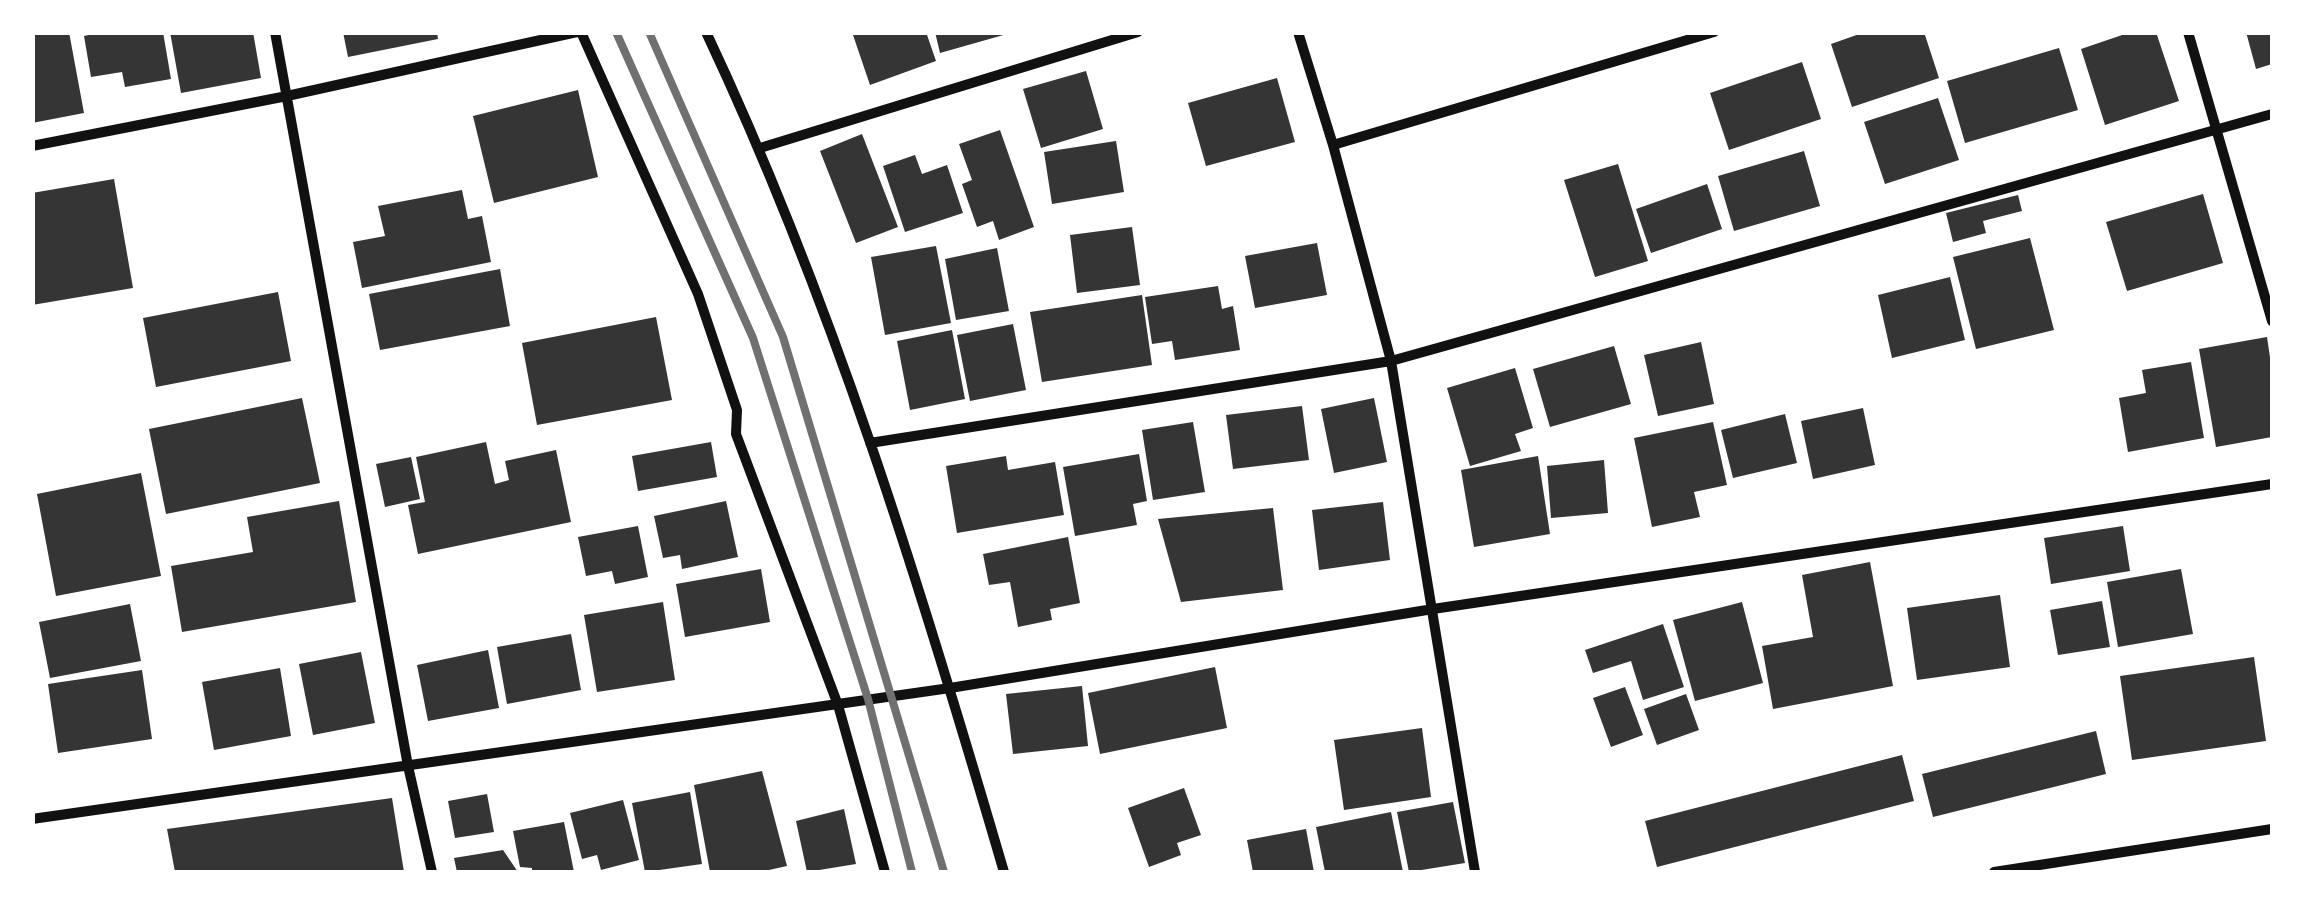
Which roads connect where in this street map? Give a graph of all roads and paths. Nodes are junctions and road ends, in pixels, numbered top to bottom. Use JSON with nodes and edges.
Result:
{"nodes":[{"id":1,"x":275,"y":32,"type":"edge"},
{"id":2,"x":579,"y":32,"type":"edge"},
{"id":3,"x":706,"y":32,"type":"edge"},
{"id":4,"x":1138,"y":32,"type":"edge"},
{"id":5,"x":1298,"y":32,"type":"edge"},
{"id":6,"x":1714,"y":32,"type":"edge"},
{"id":7,"x":2188,"y":32,"type":"edge"},
{"id":8,"x":286,"y":96,"type":"junction"},
{"id":9,"x":2272,"y":114,"type":"edge"},
{"id":10,"x":2217,"y":132,"type":"junction"},
{"id":11,"x":1333,"y":145,"type":"junction"},
{"id":12,"x":32,"y":146,"type":"edge"},
{"id":13,"x":760,"y":148,"type":"junction"},
{"id":14,"x":2272,"y":321,"type":"edge"},
{"id":15,"x":1392,"y":361,"type":"junction"},
{"id":16,"x":870,"y":443,"type":"junction"},
{"id":17,"x":2272,"y":484,"type":"edge"},
{"id":18,"x":1432,"y":609,"type":"junction"},
{"id":19,"x":950,"y":688,"type":"junction"},
{"id":20,"x":838,"y":705,"type":"junction"},
{"id":21,"x":408,"y":766,"type":"junction"},
{"id":22,"x":32,"y":819,"type":"edge"},
{"id":23,"x":2272,"y":829,"type":"edge"},
{"id":24,"x":432,"y":872,"type":"edge"},
{"id":25,"x":885,"y":872,"type":"edge"},
{"id":26,"x":1004,"y":872,"type":"edge"},
{"id":27,"x":1475,"y":872,"type":"edge"},
{"id":28,"x":1994,"y":872,"type":"edge"}],
"edges":[{"from":1,"to":8,"type":"street"},
{"from":2,"to":8,"type":"street"},
{"from":2,"to":20,"type":"street"},
{"from":3,"to":13,"type":"street"},
{"from":4,"to":13,"type":"street"},
{"from":5,"to":11,"type":"street"},
{"from":6,"to":11,"type":"street"},
{"from":7,"to":10,"type":"street"},
{"from":8,"to":12,"type":"street"},
{"from":8,"to":21,"type":"street"},
{"from":9,"to":10,"type":"street"},
{"from":10,"to":14,"type":"street"},
{"from":10,"to":15,"type":"street"},
{"from":11,"to":15,"type":"street"},
{"from":13,"to":16,"type":"street"},
{"from":15,"to":16,"type":"street"},
{"from":15,"to":18,"type":"street"},
{"from":16,"to":19,"type":"street"},
{"from":17,"to":18,"type":"street"},
{"from":18,"to":19,"type":"street"},
{"from":18,"to":27,"type":"street"},
{"from":19,"to":20,"type":"street"},
{"from":19,"to":26,"type":"street"},
{"from":20,"to":21,"type":"street"},
{"from":20,"to":25,"type":"street"},
{"from":21,"to":22,"type":"street"},
{"from":21,"to":24,"type":"street"},
{"from":23,"to":28,"type":"street"}]}
